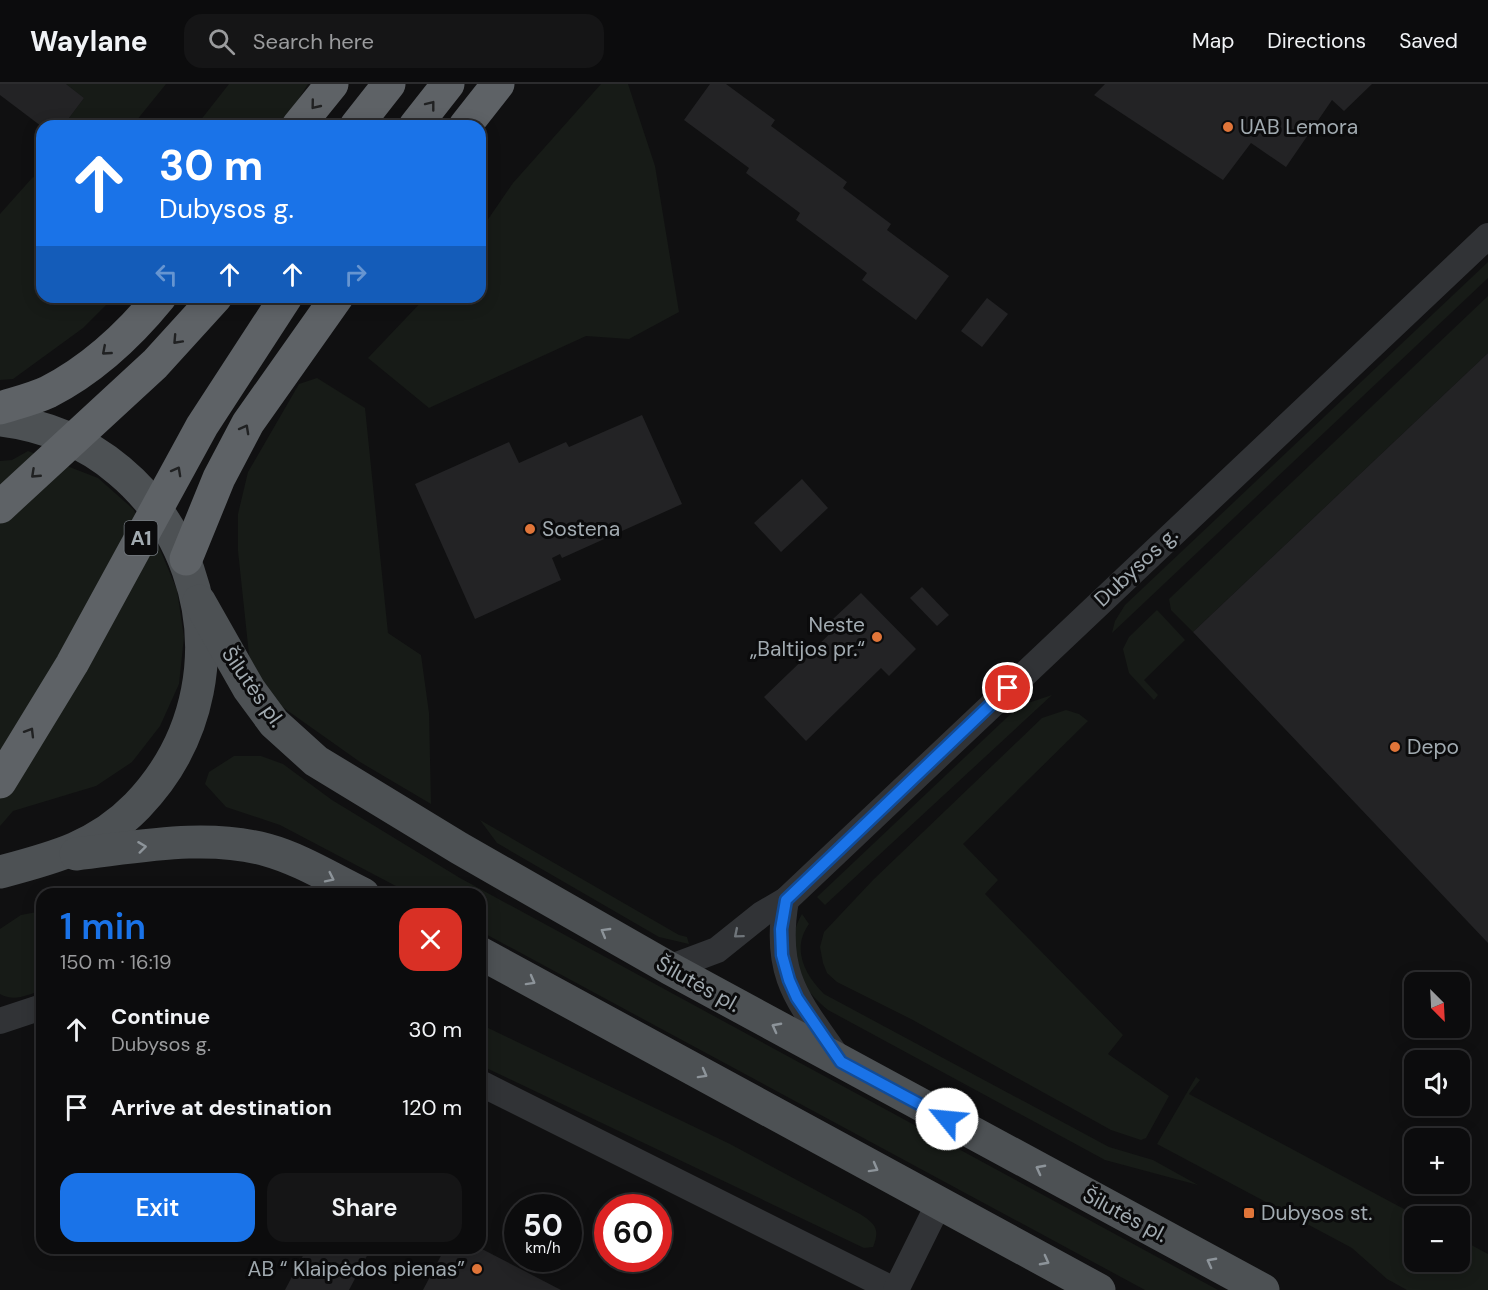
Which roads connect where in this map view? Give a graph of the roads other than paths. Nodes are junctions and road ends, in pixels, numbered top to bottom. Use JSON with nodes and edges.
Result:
{"nodes":[{"id":1,"x":332,"y":84,"type":"edge"},
{"id":2,"x":389,"y":84,"type":"edge"},
{"id":3,"x":448,"y":84,"type":"edge"},
{"id":4,"x":498,"y":84,"type":"edge"},
{"id":5,"x":303,"y":120,"type":"edge"},
{"id":6,"x":361,"y":120,"type":"edge"},
{"id":7,"x":420,"y":120,"type":"edge"},
{"id":8,"x":470,"y":120,"type":"edge"},
{"id":9,"x":1488,"y":236,"type":"edge"},
{"id":10,"x":153,"y":303,"type":"edge"},
{"id":11,"x":211,"y":303,"type":"edge"},
{"id":12,"x":282,"y":303,"type":"edge"},
{"id":13,"x":333,"y":303,"type":"edge"},
{"id":14,"x":0,"y":408,"type":"edge"},
{"id":15,"x":0,"y":420,"type":"edge"},
{"id":16,"x":0,"y":507,"type":"edge"},
{"id":17,"x":186,"y":559,"type":"junction"},
{"id":18,"x":199,"y":601,"type":"junction"},
{"id":19,"x":0,"y":782,"type":"edge"},
{"id":20,"x":63,"y":856,"type":"junction"},
{"id":21,"x":0,"y":872,"type":"edge"},
{"id":22,"x":350,"y":888,"type":"edge"},
{"id":23,"x":786,"y":900,"type":"junction"},
{"id":24,"x":486,"y":956,"type":"edge"},
{"id":25,"x":669,"y":968,"type":"junction"},
{"id":26,"x":36,"y":1009,"type":"edge"},
{"id":27,"x":0,"y":1021,"type":"edge"},
{"id":28,"x":841,"y":1062,"type":"junction"},
{"id":29,"x":486,"y":1086,"type":"edge"},
{"id":30,"x":939,"y":1203,"type":"junction"},
{"id":31,"x":895,"y":1290,"type":"edge"},
{"id":32,"x":1099,"y":1290,"type":"edge"},
{"id":33,"x":1263,"y":1290,"type":"edge"}],
"edges":[{"from":1,"to":5,"type":"highway","one_way":true},
{"from":2,"to":6,"type":"highway"},
{"from":7,"to":3,"type":"highway","one_way":true},
{"from":4,"to":8,"type":"highway"},
{"from":9,"to":23,"type":"street","name":"Dubysos g."},
{"from":10,"to":14,"type":"highway","one_way":true},
{"from":11,"to":16,"type":"highway","one_way":true,"bridge":true},
{"from":19,"to":12,"type":"highway","number":"A1","one_way":true,"bridge":true},
{"from":17,"to":13,"type":"highway","one_way":true},
{"from":15,"to":17,"type":"main road"},
{"from":17,"to":18,"type":"main road"},
{"from":18,"to":20,"type":"main road"},
{"from":25,"to":18,"type":"main road","name":"Šilutės pl.","one_way":true},
{"from":20,"to":21,"type":"main road"},
{"from":20,"to":22,"type":"main road","one_way":true},
{"from":23,"to":25,"type":"street","name":"Dubysos g.","one_way":true},
{"from":23,"to":28,"type":"street"},
{"from":24,"to":30,"type":"main road","one_way":true},
{"from":28,"to":25,"type":"main road","name":"Šilutės pl.","one_way":true},
{"from":26,"to":27,"type":"street"},
{"from":33,"to":28,"type":"main road","name":"Šilutės pl.","one_way":true},
{"from":29,"to":31,"type":"street"},
{"from":30,"to":31,"type":"street"},
{"from":30,"to":32,"type":"main road","one_way":true}]}
